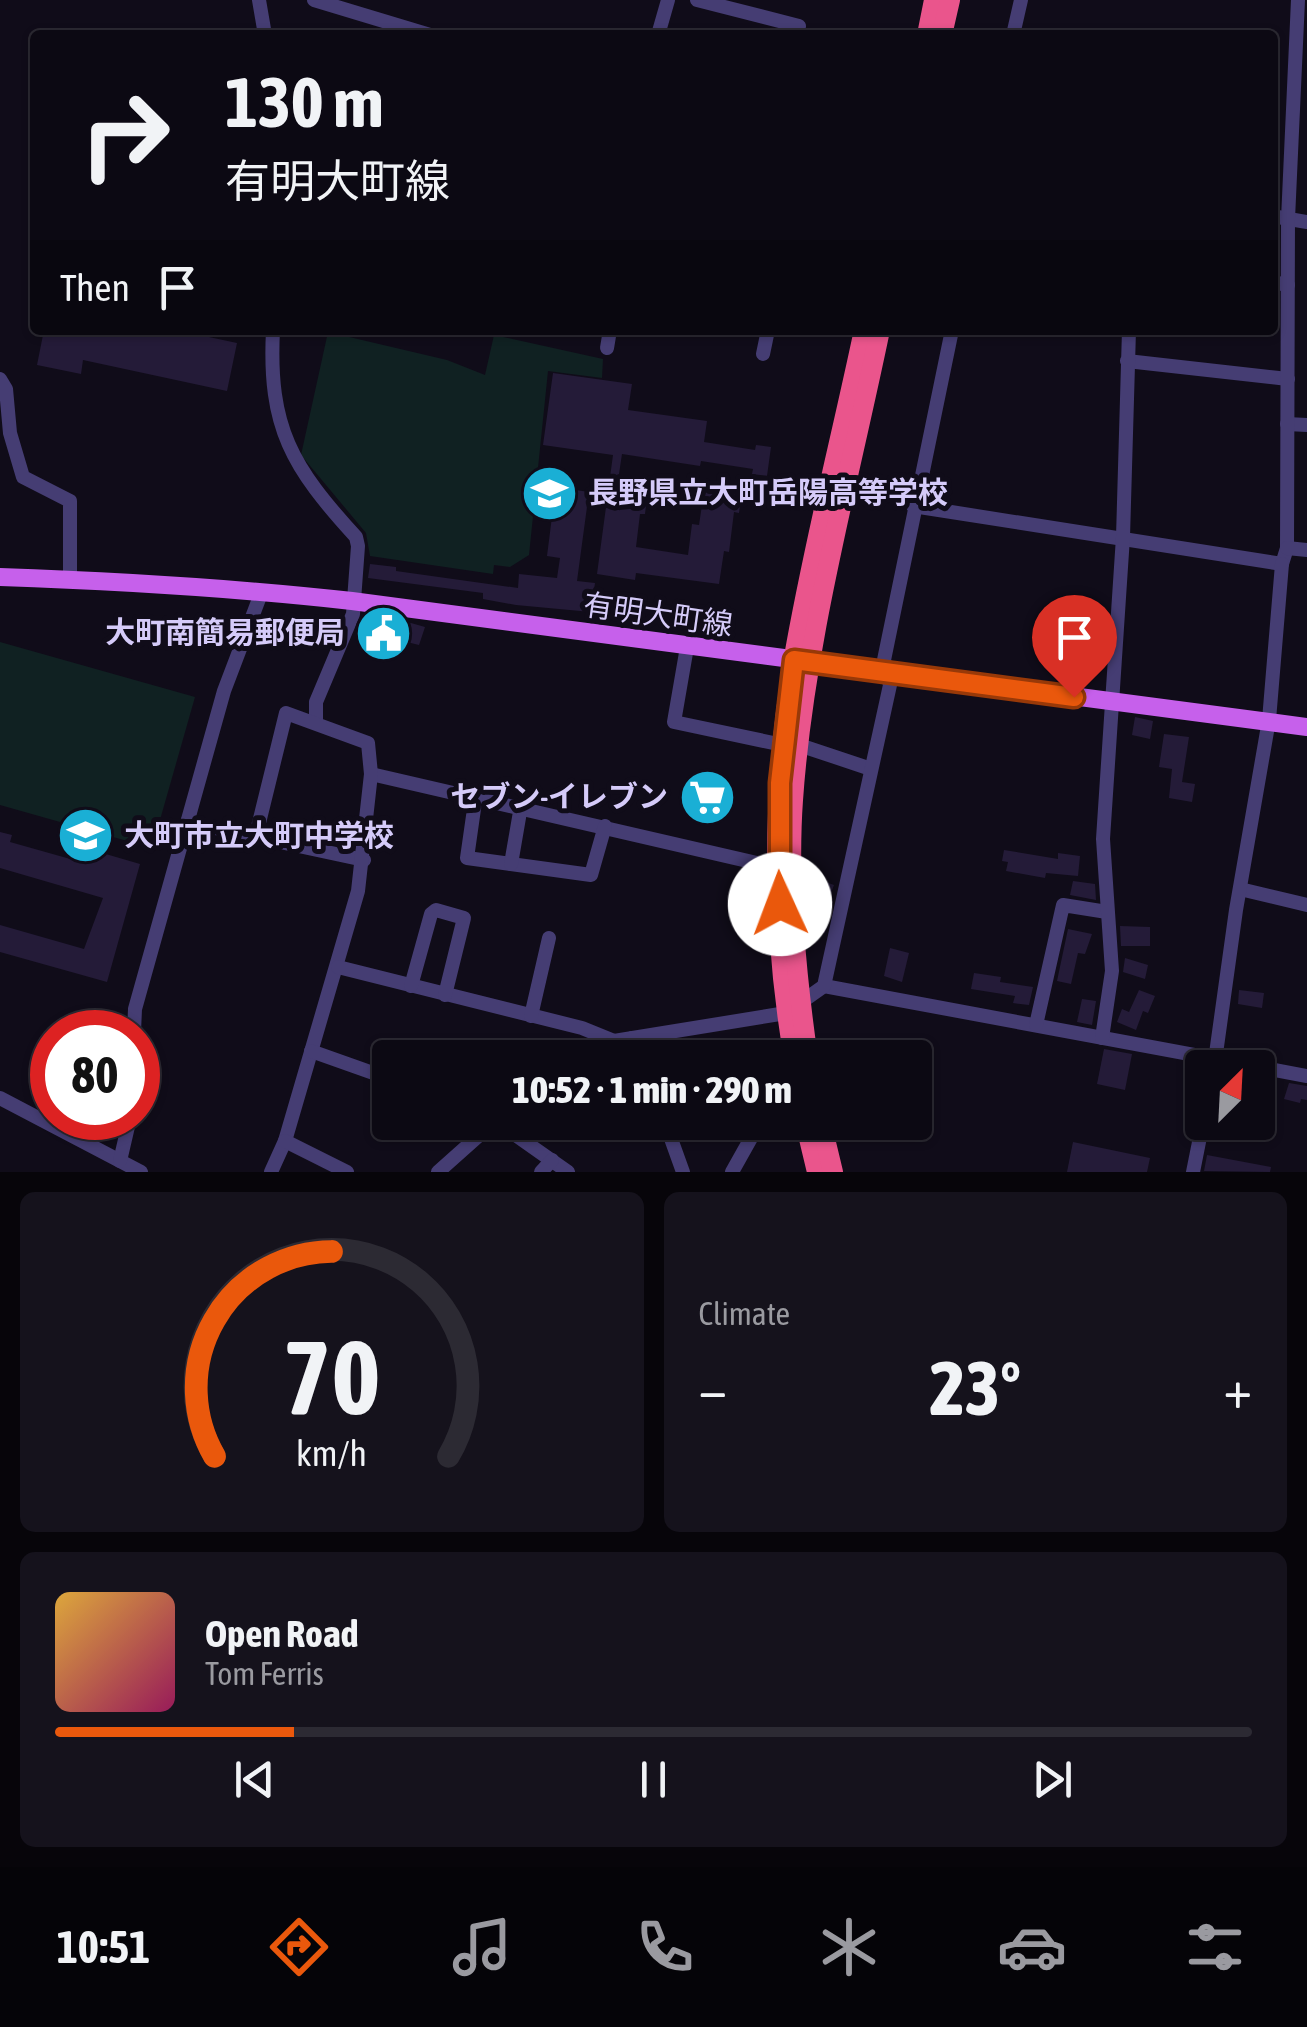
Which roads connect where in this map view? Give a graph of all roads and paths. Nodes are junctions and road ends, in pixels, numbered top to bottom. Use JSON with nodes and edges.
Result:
{"nodes":[{"id":1,"x":258,"y":0,"type":"edge"},
{"id":2,"x":314,"y":0,"type":"edge"},
{"id":3,"x":668,"y":0,"type":"edge"},
{"id":4,"x":699,"y":0,"type":"edge"},
{"id":5,"x":934,"y":0,"type":"edge"},
{"id":6,"x":950,"y":0,"type":"edge"},
{"id":7,"x":1020,"y":0,"type":"edge"},
{"id":8,"x":1298,"y":0,"type":"edge"},
{"id":9,"x":799,"y":26,"type":"dead end"},
{"id":10,"x":264,"y":30,"type":"edge"},
{"id":11,"x":413,"y":30,"type":"edge"},
{"id":12,"x":659,"y":30,"type":"edge"},
{"id":13,"x":928,"y":30,"type":"edge"},
{"id":14,"x":943,"y":30,"type":"edge"},
{"id":15,"x":1014,"y":30,"type":"edge"},
{"id":16,"x":1280,"y":218,"type":"edge"},
{"id":17,"x":1307,"y":222,"type":"edge"},
{"id":18,"x":1280,"y":283,"type":"edge"},
{"id":19,"x":273,"y":335,"type":"edge"},
{"id":20,"x":609,"y":335,"type":"edge"},
{"id":21,"x":767,"y":335,"type":"edge"},
{"id":22,"x":863,"y":335,"type":"edge"},
{"id":23,"x":879,"y":335,"type":"edge"},
{"id":24,"x":951,"y":335,"type":"edge"},
{"id":25,"x":1128,"y":335,"type":"edge"},
{"id":26,"x":607,"y":348,"type":"dead end"},
{"id":27,"x":763,"y":354,"type":"dead end"},
{"id":28,"x":1126,"y":360,"type":"junction"},
{"id":29,"x":0,"y":379,"type":"edge"},
{"id":30,"x":1288,"y":379,"type":"junction"},
{"id":31,"x":1287,"y":424,"type":"junction"},
{"id":32,"x":1307,"y":426,"type":"edge"},
{"id":33,"x":913,"y":506,"type":"junction"},
{"id":34,"x":1123,"y":537,"type":"junction"},
{"id":35,"x":1287,"y":548,"type":"junction"},
{"id":36,"x":1307,"y":550,"type":"edge"},
{"id":37,"x":1282,"y":564,"type":"junction"},
{"id":38,"x":0,"y":577,"type":"edge"},
{"id":39,"x":70,"y":579,"type":"junction"},
{"id":40,"x":262,"y":591,"type":"junction"},
{"id":41,"x":352,"y":601,"type":"junction"},
{"id":42,"x":686,"y":647,"type":"junction"},
{"id":43,"x":802,"y":662,"type":"junction"},
{"id":44,"x":886,"y":672,"type":"junction"},
{"id":45,"x":1111,"y":702,"type":"junction"},
{"id":46,"x":1268,"y":720,"type":"junction"},
{"id":47,"x":316,"y":722,"type":"junction"},
{"id":48,"x":1307,"y":727,"type":"edge"},
{"id":49,"x":791,"y":745,"type":"junction"},
{"id":50,"x":871,"y":769,"type":"junction"},
{"id":51,"x":371,"y":774,"type":"junction"},
{"id":52,"x":476,"y":796,"type":"junction"},
{"id":53,"x":520,"y":806,"type":"junction"},
{"id":54,"x":187,"y":822,"type":"junction"},
{"id":55,"x":606,"y":826,"type":"junction"},
{"id":56,"x":256,"y":835,"type":"junction"},
{"id":57,"x":364,"y":860,"type":"junction"},
{"id":58,"x":511,"y":864,"type":"junction"},
{"id":59,"x":778,"y":868,"type":"junction"},
{"id":60,"x":1240,"y":890,"type":"junction"},
{"id":61,"x":1307,"y":905,"type":"edge"},
{"id":62,"x":1107,"y":912,"type":"junction"},
{"id":63,"x":549,"y":938,"type":"dead end"},
{"id":64,"x":338,"y":967,"type":"junction"},
{"id":65,"x":412,"y":986,"type":"junction"},
{"id":66,"x":824,"y":986,"type":"junction"},
{"id":67,"x":445,"y":995,"type":"junction"},
{"id":68,"x":793,"y":1008,"type":"junction"},
{"id":69,"x":135,"y":1010,"type":"edge"},
{"id":70,"x":531,"y":1016,"type":"junction"},
{"id":71,"x":1036,"y":1026,"type":"junction"},
{"id":72,"x":632,"y":1038,"type":"joint"},
{"id":73,"x":1102,"y":1038,"type":"junction"},
{"id":74,"x":612,"y":1040,"type":"edge"},
{"id":75,"x":620,"y":1040,"type":"edge"},
{"id":76,"x":794,"y":1040,"type":"edge"},
{"id":77,"x":803,"y":1040,"type":"edge"},
{"id":78,"x":1217,"y":1050,"type":"edge"},
{"id":79,"x":311,"y":1051,"type":"junction"},
{"id":80,"x":1185,"y":1056,"type":"edge"},
{"id":81,"x":1275,"y":1071,"type":"edge"},
{"id":82,"x":372,"y":1073,"type":"edge"},
{"id":83,"x":1307,"y":1076,"type":"edge"},
{"id":84,"x":0,"y":1098,"type":"edge"},
{"id":85,"x":125,"y":1140,"type":"edge"},
{"id":86,"x":474,"y":1140,"type":"edge"},
{"id":87,"x":522,"y":1140,"type":"edge"},
{"id":88,"x":670,"y":1140,"type":"edge"},
{"id":89,"x":750,"y":1140,"type":"edge"},
{"id":90,"x":809,"y":1140,"type":"edge"},
{"id":91,"x":825,"y":1140,"type":"edge"},
{"id":92,"x":1200,"y":1140,"type":"edge"},
{"id":93,"x":285,"y":1141,"type":"junction"},
{"id":94,"x":120,"y":1160,"type":"junction"},
{"id":95,"x":552,"y":1160,"type":"junction"},
{"id":96,"x":142,"y":1172,"type":"edge"},
{"id":97,"x":271,"y":1172,"type":"edge"},
{"id":98,"x":346,"y":1172,"type":"edge"},
{"id":99,"x":438,"y":1172,"type":"edge"},
{"id":100,"x":541,"y":1172,"type":"edge"},
{"id":101,"x":568,"y":1172,"type":"edge"},
{"id":102,"x":682,"y":1172,"type":"edge"},
{"id":103,"x":732,"y":1172,"type":"edge"},
{"id":104,"x":817,"y":1172,"type":"edge"},
{"id":105,"x":833,"y":1172,"type":"edge"},
{"id":106,"x":1193,"y":1172,"type":"edge"}],
"edges":[{"from":1,"to":10,"type":"street"},
{"from":2,"to":11,"type":"street"},
{"from":3,"to":12,"type":"street"},
{"from":4,"to":9,"type":"street"},
{"from":5,"to":13,"type":"highway"},
{"from":6,"to":14,"type":"highway"},
{"from":7,"to":15,"type":"street"},
{"from":8,"to":16,"type":"street"},
{"from":16,"to":17,"type":"street"},
{"from":16,"to":18,"type":"street"},
{"from":18,"to":30,"type":"street"},
{"from":19,"to":41,"type":"street"},
{"from":20,"to":26,"type":"street"},
{"from":21,"to":27,"type":"street"},
{"from":22,"to":43,"type":"highway"},
{"from":23,"to":43,"type":"highway"},
{"from":24,"to":33,"type":"street"},
{"from":25,"to":28,"type":"street"},
{"from":28,"to":30,"type":"street"},
{"from":28,"to":34,"type":"street"},
{"from":29,"to":39,"type":"street"},
{"from":30,"to":31,"type":"street"},
{"from":31,"to":32,"type":"street"},
{"from":31,"to":35,"type":"street"},
{"from":33,"to":34,"type":"street"},
{"from":33,"to":44,"type":"street"},
{"from":34,"to":37,"type":"street"},
{"from":34,"to":45,"type":"street"},
{"from":35,"to":36,"type":"street"},
{"from":35,"to":37,"type":"street"},
{"from":37,"to":46,"type":"street"},
{"from":38,"to":39,"type":"main road","name":"有明大町線"},
{"from":39,"to":40,"type":"main road","name":"有明大町線"},
{"from":40,"to":41,"type":"main road","name":"有明大町線"},
{"from":40,"to":54,"type":"street"},
{"from":41,"to":42,"type":"main road","name":"有明大町線"},
{"from":41,"to":47,"type":"street"},
{"from":42,"to":43,"type":"main road","name":"有明大町線"},
{"from":42,"to":49,"type":"street"},
{"from":43,"to":44,"type":"main road","name":"有明大町線"},
{"from":43,"to":49,"type":"highway"},
{"from":44,"to":45,"type":"main road","name":"有明大町線"},
{"from":44,"to":50,"type":"street"},
{"from":45,"to":46,"type":"main road","name":"有明大町線"},
{"from":45,"to":62,"type":"street"},
{"from":46,"to":48,"type":"main road","name":"有明大町線"},
{"from":46,"to":60,"type":"street"},
{"from":47,"to":51,"type":"street"},
{"from":47,"to":56,"type":"street"},
{"from":49,"to":50,"type":"street"},
{"from":49,"to":59,"type":"highway"},
{"from":49,"to":68,"type":"highway"},
{"from":50,"to":66,"type":"street"},
{"from":51,"to":52,"type":"street"},
{"from":51,"to":57,"type":"street"},
{"from":52,"to":53,"type":"street"},
{"from":52,"to":58,"type":"street"},
{"from":53,"to":55,"type":"street"},
{"from":53,"to":58,"type":"street"},
{"from":54,"to":56,"type":"street"},
{"from":54,"to":69,"type":"street"},
{"from":55,"to":58,"type":"street"},
{"from":55,"to":59,"type":"street"},
{"from":56,"to":57,"type":"street"},
{"from":57,"to":64,"type":"street"},
{"from":59,"to":68,"type":"highway"},
{"from":60,"to":61,"type":"street"},
{"from":60,"to":78,"type":"street"},
{"from":62,"to":71,"type":"street"},
{"from":62,"to":73,"type":"street"},
{"from":63,"to":70,"type":"street"},
{"from":64,"to":65,"type":"street"},
{"from":64,"to":79,"type":"street"},
{"from":65,"to":67,"type":"street"},
{"from":65,"to":67,"type":"street"},
{"from":66,"to":68,"type":"street"},
{"from":66,"to":71,"type":"street"},
{"from":67,"to":70,"type":"street"},
{"from":68,"to":72,"type":"street"},
{"from":68,"to":76,"type":"highway"},
{"from":68,"to":77,"type":"highway"},
{"from":70,"to":74,"type":"street"},
{"from":71,"to":73,"type":"street"},
{"from":72,"to":75,"type":"street"},
{"from":73,"to":80,"type":"street"},
{"from":79,"to":82,"type":"street"},
{"from":79,"to":93,"type":"street"},
{"from":81,"to":83,"type":"street"},
{"from":84,"to":94,"type":"street"},
{"from":85,"to":94,"type":"street"},
{"from":86,"to":99,"type":"street"},
{"from":87,"to":95,"type":"street"},
{"from":88,"to":102,"type":"street"},
{"from":89,"to":103,"type":"street"},
{"from":90,"to":104,"type":"highway"},
{"from":91,"to":105,"type":"highway"},
{"from":92,"to":106,"type":"street"},
{"from":93,"to":97,"type":"street"},
{"from":93,"to":98,"type":"street"},
{"from":94,"to":96,"type":"street"},
{"from":95,"to":100,"type":"street"},
{"from":95,"to":101,"type":"street"}]}
